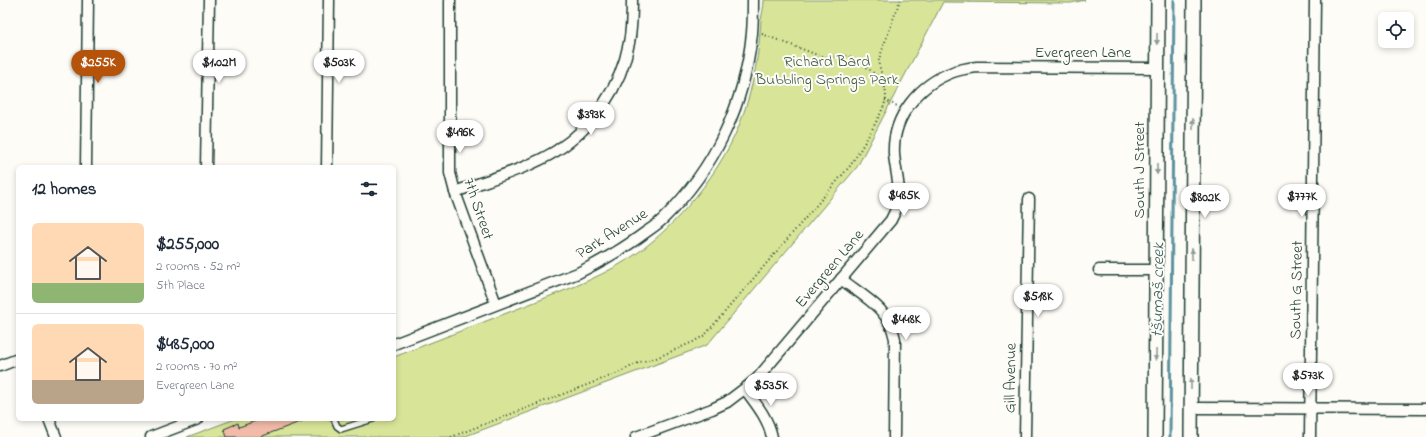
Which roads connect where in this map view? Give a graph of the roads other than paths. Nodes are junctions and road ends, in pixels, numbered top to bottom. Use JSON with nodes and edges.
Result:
{"nodes":[{"id":1,"x":88,"y":0,"type":"edge"},
{"id":2,"x":209,"y":0,"type":"edge"},
{"id":3,"x":329,"y":0,"type":"edge"},
{"id":4,"x":450,"y":0,"type":"edge"},
{"id":5,"x":632,"y":0,"type":"edge"},
{"id":6,"x":753,"y":0,"type":"edge"},
{"id":7,"x":1158,"y":0,"type":"edge"},
{"id":8,"x":1194,"y":0,"type":"edge"},
{"id":9,"x":1315,"y":0,"type":"edge"},
{"id":10,"x":1157,"y":68,"type":"junction"},
{"id":11,"x":86,"y":165,"type":"edge"},
{"id":12,"x":206,"y":165,"type":"edge"},
{"id":13,"x":327,"y":165,"type":"edge"},
{"id":14,"x":455,"y":192,"type":"junction"},
{"id":15,"x":1029,"y":199,"type":"dead end"},
{"id":16,"x":1099,"y":270,"type":"dead end"},
{"id":17,"x":1156,"y":270,"type":"junction"},
{"id":18,"x":841,"y":279,"type":"junction"},
{"id":19,"x":496,"y":304,"type":"junction"},
{"id":20,"x":396,"y":343,"type":"edge"},
{"id":21,"x":16,"y":359,"type":"edge"},
{"id":22,"x":0,"y":366,"type":"edge"},
{"id":23,"x":745,"y":389,"type":"junction"},
{"id":24,"x":1191,"y":408,"type":"junction"},
{"id":25,"x":1311,"y":408,"type":"junction"},
{"id":26,"x":1426,"y":409,"type":"edge"},
{"id":27,"x":50,"y":421,"type":"edge"},
{"id":28,"x":193,"y":421,"type":"edge"},
{"id":29,"x":335,"y":421,"type":"edge"},
{"id":30,"x":367,"y":421,"type":"edge"},
{"id":31,"x":56,"y":437,"type":"edge"},
{"id":32,"x":151,"y":437,"type":"edge"},
{"id":33,"x":636,"y":437,"type":"edge"},
{"id":34,"x":772,"y":437,"type":"edge"},
{"id":35,"x":894,"y":437,"type":"edge"},
{"id":36,"x":1025,"y":437,"type":"edge"},
{"id":37,"x":1155,"y":437,"type":"edge"},
{"id":38,"x":1191,"y":437,"type":"edge"},
{"id":39,"x":1310,"y":437,"type":"edge"}],
"edges":[{"from":1,"to":11,"type":"street"},
{"from":2,"to":12,"type":"street"},
{"from":3,"to":13,"type":"street"},
{"from":4,"to":14,"type":"street","name":"7th Street"},
{"from":5,"to":14,"type":"street"},
{"from":6,"to":19,"type":"street","name":"Park Avenue"},
{"from":7,"to":10,"type":"street","name":"South J Street","one_way":true},
{"from":24,"to":8,"type":"street","one_way":true},
{"from":9,"to":25,"type":"street","name":"South G Street"},
{"from":10,"to":17,"type":"street","name":"South J Street","one_way":true},
{"from":10,"to":18,"type":"street","name":"Evergreen Lane"},
{"from":14,"to":19,"type":"street","name":"7th Street"},
{"from":15,"to":36,"type":"street","name":"Gill Avenue"},
{"from":16,"to":17,"type":"street"},
{"from":17,"to":37,"type":"street","name":"South J Street","one_way":true},
{"from":18,"to":23,"type":"street","name":"Evergreen Lane"},
{"from":18,"to":35,"type":"street"},
{"from":19,"to":20,"type":"street","name":"Park Avenue"},
{"from":21,"to":22,"type":"street"},
{"from":23,"to":33,"type":"street","name":"Evergreen Lane"},
{"from":23,"to":34,"type":"street"},
{"from":24,"to":25,"type":"street"},
{"from":24,"to":38,"type":"street"},
{"from":25,"to":26,"type":"street"},
{"from":25,"to":39,"type":"street","name":"South G Street"},
{"from":27,"to":31,"type":"street"},
{"from":28,"to":32,"type":"street"},
{"from":29,"to":30,"type":"lane"}]}
